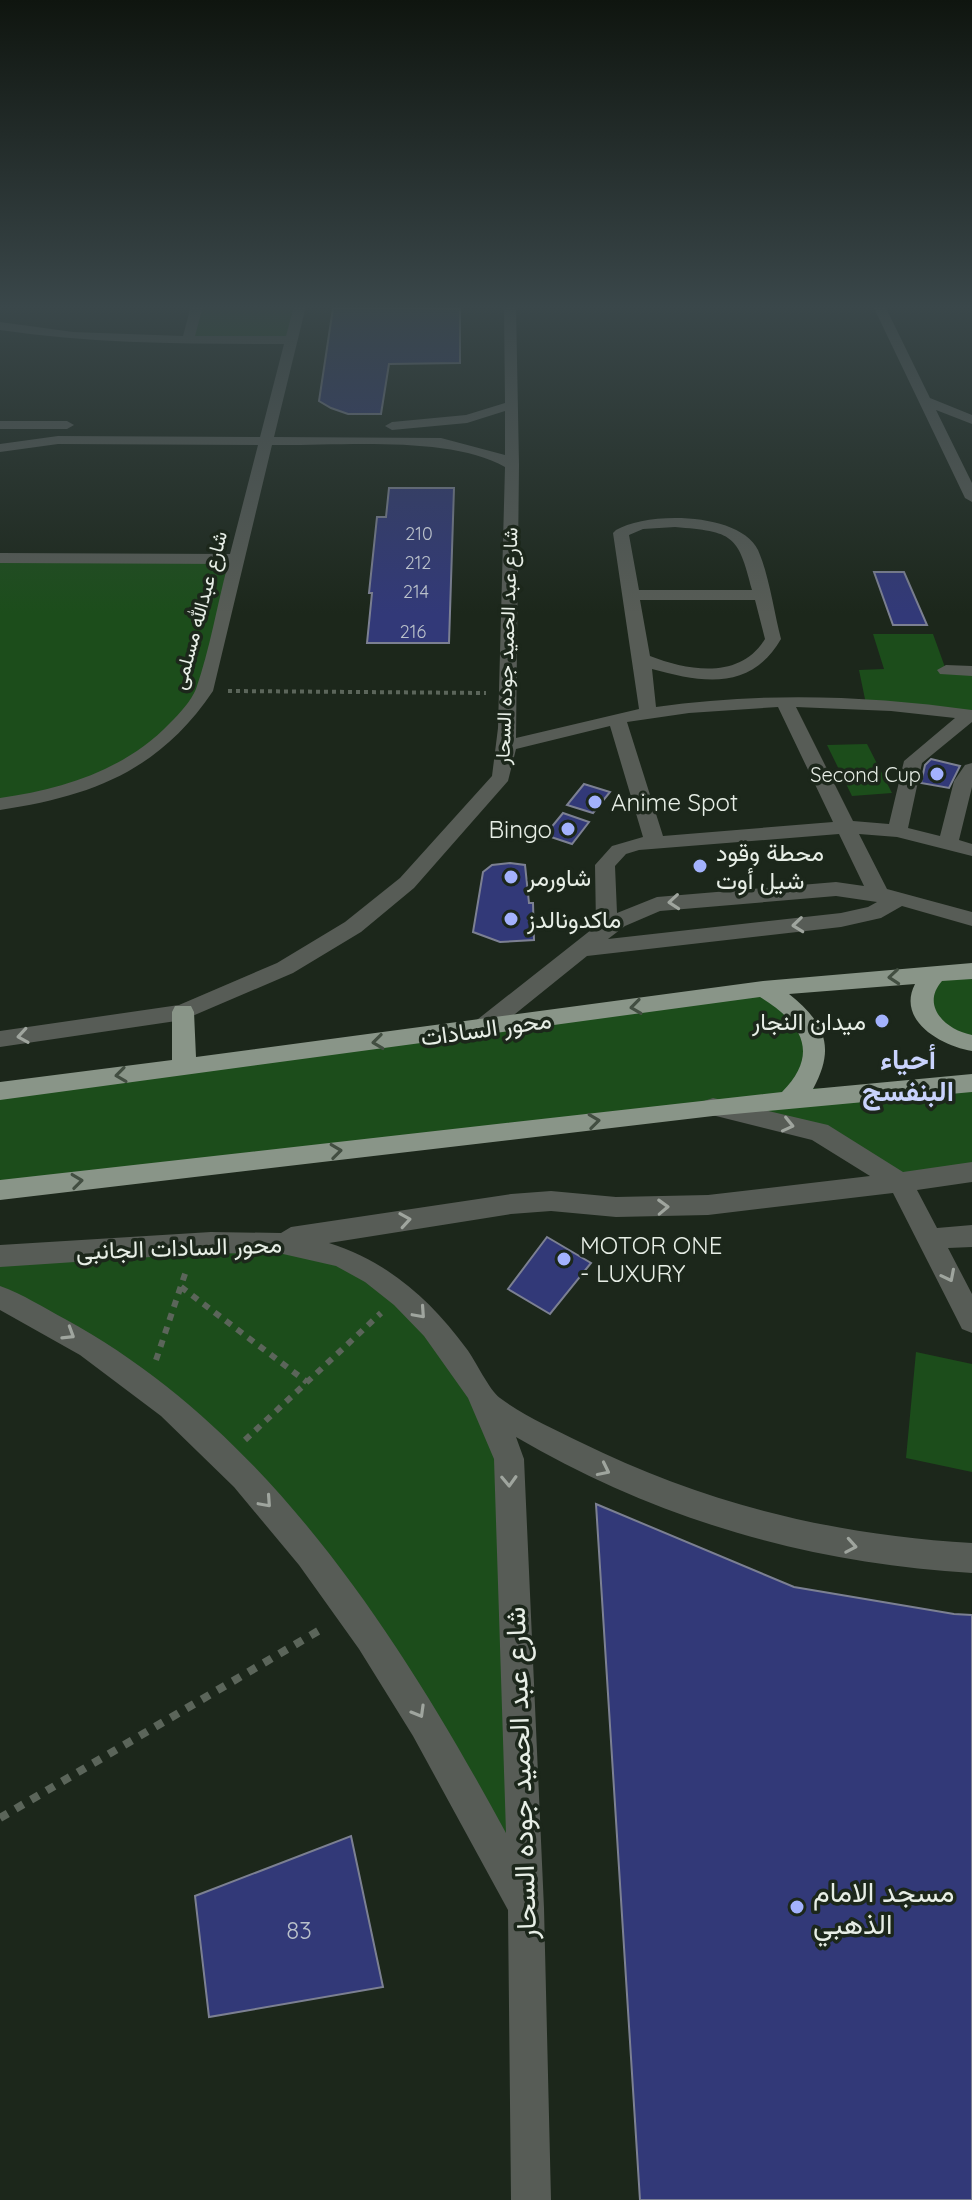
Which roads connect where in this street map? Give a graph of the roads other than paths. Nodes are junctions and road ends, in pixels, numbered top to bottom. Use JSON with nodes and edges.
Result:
{"nodes":[{"id":1,"x":274,"y":409,"type":"edge"},
{"id":2,"x":499,"y":409,"type":"edge"},
{"id":3,"x":511,"y":409,"type":"edge"},
{"id":4,"x":929,"y":409,"type":"edge"},
{"id":5,"x":944,"y":409,"type":"edge"},
{"id":6,"x":972,"y":420,"type":"edge"},
{"id":7,"x":0,"y":425,"type":"edge"},
{"id":8,"x":207,"y":425,"type":"dead end"},
{"id":9,"x":380,"y":426,"type":"dead end"},
{"id":10,"x":269,"y":429,"type":"junction"},
{"id":11,"x":0,"y":448,"type":"edge"},
{"id":12,"x":972,"y":456,"type":"edge"},
{"id":13,"x":512,"y":465,"type":"junction"},
{"id":14,"x":957,"y":468,"type":"junction"},
{"id":15,"x":972,"y":498,"type":"edge"},
{"id":16,"x":0,"y":558,"type":"edge"},
{"id":17,"x":236,"y":559,"type":"junction"},
{"id":18,"x":631,"y":595,"type":"junction"},
{"id":19,"x":762,"y":595,"type":"junction"},
{"id":20,"x":642,"y":659,"type":"junction"},
{"id":21,"x":946,"y":670,"type":"dead end"},
{"id":22,"x":972,"y":671,"type":"edge"},
{"id":23,"x":784,"y":701,"type":"junction"},
{"id":24,"x":648,"y":713,"type":"junction"},
{"id":25,"x":971,"y":715,"type":"edge"},
{"id":26,"x":617,"y":719,"type":"junction"},
{"id":27,"x":506,"y":746,"type":"junction"},
{"id":28,"x":972,"y":769,"type":"edge"},
{"id":29,"x":0,"y":804,"type":"edge"},
{"id":30,"x":846,"y":827,"type":"junction"},
{"id":31,"x":897,"y":831,"type":"junction"},
{"id":32,"x":655,"y":842,"type":"junction"},
{"id":33,"x":948,"y":844,"type":"junction"},
{"id":34,"x":972,"y":850,"type":"edge"},
{"id":35,"x":889,"y":896,"type":"junction"},
{"id":36,"x":972,"y":919,"type":"edge"},
{"id":37,"x":607,"y":931,"type":"junction"},
{"id":38,"x":583,"y":950,"type":"junction"},
{"id":39,"x":972,"y":971,"type":"edge"},
{"id":40,"x":937,"y":973,"type":"junction"},
{"id":41,"x":763,"y":989,"type":"junction"},
{"id":42,"x":183,"y":1012,"type":"junction"},
{"id":43,"x":481,"y":1029,"type":"junction"},
{"id":44,"x":0,"y":1039,"type":"edge"},
{"id":45,"x":972,"y":1043,"type":"edge"},
{"id":46,"x":184,"y":1066,"type":"junction"},
{"id":47,"x":972,"y":1083,"type":"edge"},
{"id":48,"x":0,"y":1091,"type":"edge"},
{"id":49,"x":788,"y":1100,"type":"junction"},
{"id":50,"x":713,"y":1107,"type":"junction"},
{"id":51,"x":972,"y":1172,"type":"edge"},
{"id":52,"x":900,"y":1182,"type":"junction"},
{"id":53,"x":0,"y":1190,"type":"edge"},
{"id":54,"x":972,"y":1236,"type":"edge"},
{"id":55,"x":929,"y":1239,"type":"junction"},
{"id":56,"x":273,"y":1240,"type":"junction"},
{"id":57,"x":0,"y":1256,"type":"edge"},
{"id":58,"x":0,"y":1297,"type":"edge"},
{"id":59,"x":972,"y":1321,"type":"edge"},
{"id":60,"x":460,"y":1358,"type":"joint"},
{"id":61,"x":486,"y":1406,"type":"junction"},
{"id":62,"x":972,"y":1558,"type":"edge"},
{"id":63,"x":526,"y":1908,"type":"junction"},
{"id":64,"x":531,"y":2200,"type":"edge"}],
"edges":[{"from":1,"to":10,"type":"street","name":"شارع عبدالله مسلمى"},
{"from":2,"to":9,"type":"street"},
{"from":3,"to":13,"type":"street","name":"شارع عبد الحميد جوده السحار"},
{"from":4,"to":14,"type":"street"},
{"from":5,"to":6,"type":"street"},
{"from":7,"to":8,"type":"street"},
{"from":10,"to":11,"type":"street"},
{"from":10,"to":13,"type":"street"},
{"from":10,"to":17,"type":"street","name":"شارع عبدالله مسلمى"},
{"from":12,"to":14,"type":"street"},
{"from":13,"to":27,"type":"street","name":"شارع عبد الحميد جوده السحار"},
{"from":14,"to":15,"type":"street"},
{"from":16,"to":17,"type":"street"},
{"from":17,"to":29,"type":"street","name":"شارع عبدالله مسلمى"},
{"from":18,"to":19,"type":"street"},
{"from":18,"to":19,"type":"street"},
{"from":18,"to":20,"type":"street"},
{"from":19,"to":20,"type":"street"},
{"from":20,"to":24,"type":"street"},
{"from":21,"to":22,"type":"street"},
{"from":23,"to":24,"type":"street"},
{"from":23,"to":25,"type":"street"},
{"from":23,"to":30,"type":"street"},
{"from":24,"to":26,"type":"street"},
{"from":25,"to":31,"type":"street"},
{"from":26,"to":27,"type":"street"},
{"from":26,"to":32,"type":"street"},
{"from":27,"to":42,"type":"street","name":"شارع عبد الحميد جوده السحار"},
{"from":28,"to":33,"type":"street"},
{"from":30,"to":31,"type":"street"},
{"from":30,"to":32,"type":"street"},
{"from":30,"to":35,"type":"street"},
{"from":31,"to":33,"type":"street"},
{"from":32,"to":37,"type":"street"},
{"from":33,"to":34,"type":"street"},
{"from":35,"to":36,"type":"street"},
{"from":35,"to":37,"type":"street","one_way":true},
{"from":35,"to":38,"type":"street","one_way":true},
{"from":37,"to":38,"type":"street"},
{"from":38,"to":43,"type":"street"},
{"from":39,"to":40,"type":"main road","name":"محور السادات"},
{"from":40,"to":41,"type":"main road","name":"محور السادات","one_way":true},
{"from":40,"to":45,"type":"main road"},
{"from":41,"to":43,"type":"main road","name":"محور السادات","one_way":true},
{"from":41,"to":49,"type":"main road"},
{"from":42,"to":44,"type":"street","one_way":true},
{"from":42,"to":46,"type":"main road"},
{"from":43,"to":46,"type":"main road","name":"محور السادات","one_way":true},
{"from":46,"to":48,"type":"main road","name":"محور السادات","one_way":true},
{"from":47,"to":49,"type":"main road"},
{"from":49,"to":50,"type":"main road"},
{"from":50,"to":52,"type":"street","one_way":true},
{"from":53,"to":50,"type":"main road","one_way":true},
{"from":51,"to":52,"type":"street"},
{"from":52,"to":55,"type":"street"},
{"from":56,"to":52,"type":"street","one_way":true},
{"from":54,"to":55,"type":"street"},
{"from":55,"to":59,"type":"street","one_way":true},
{"from":56,"to":57,"type":"street","name":"محور السادات الجانبى"},
{"from":56,"to":60,"type":"street","name":"محور السادات الجانبى","one_way":true},
{"from":58,"to":63,"type":"street","one_way":true},
{"from":60,"to":61,"type":"street","name":"شارع عبد الحميد جوده السحار"},
{"from":61,"to":62,"type":"street","one_way":true},
{"from":61,"to":63,"type":"street","name":"شارع عبد الحميد جوده السحار","one_way":true},
{"from":63,"to":64,"type":"street","name":"شارع عبد الحميد جوده السحار"}]}
